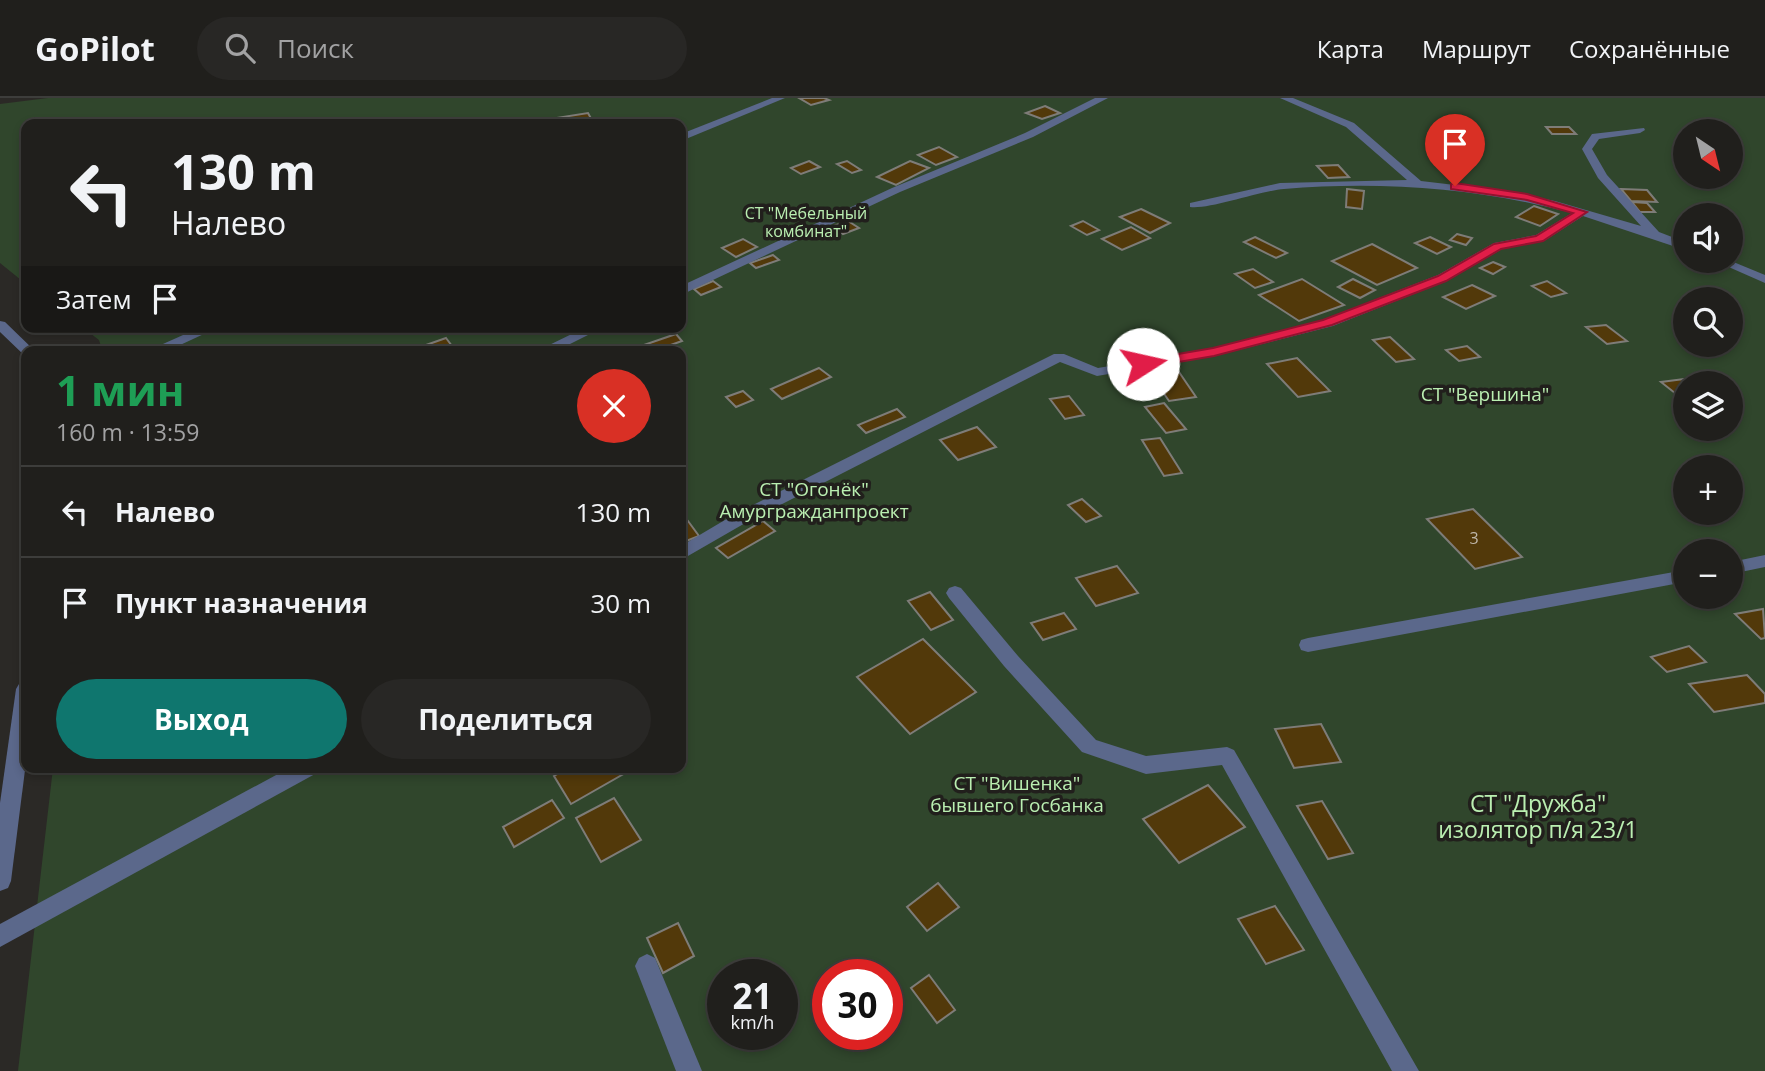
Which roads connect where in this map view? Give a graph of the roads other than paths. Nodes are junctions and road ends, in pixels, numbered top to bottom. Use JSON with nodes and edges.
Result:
{"nodes":[{"id":1,"x":780,"y":98,"type":"edge"},
{"id":2,"x":1103,"y":98,"type":"edge"},
{"id":3,"x":1285,"y":98,"type":"edge"},
{"id":4,"x":1640,"y":130,"type":"dead end"},
{"id":5,"x":686,"y":136,"type":"edge"},
{"id":6,"x":1417,"y":183,"type":"junction"},
{"id":7,"x":1194,"y":205,"type":"dead end"},
{"id":8,"x":1581,"y":212,"type":"junction"},
{"id":9,"x":1655,"y":234,"type":"junction"},
{"id":10,"x":1673,"y":241,"type":"edge"},
{"id":11,"x":1743,"y":270,"type":"edge"},
{"id":12,"x":1765,"y":279,"type":"edge"},
{"id":13,"x":686,"y":288,"type":"edge"},
{"id":14,"x":0,"y":325,"type":"edge"},
{"id":15,"x":198,"y":333,"type":"edge"},
{"id":16,"x":585,"y":333,"type":"edge"},
{"id":17,"x":23,"y":346,"type":"edge"},
{"id":18,"x":167,"y":346,"type":"edge"},
{"id":19,"x":555,"y":346,"type":"edge"},
{"id":20,"x":686,"y":551,"type":"edge"},
{"id":21,"x":1765,"y":561,"type":"edge"},
{"id":22,"x":1743,"y":566,"type":"edge"},
{"id":23,"x":1673,"y":578,"type":"edge"},
{"id":24,"x":955,"y":593,"type":"dead end"},
{"id":25,"x":1308,"y":645,"type":"dead end"},
{"id":26,"x":21,"y":727,"type":"edge"},
{"id":27,"x":299,"y":773,"type":"edge"},
{"id":28,"x":0,"y":881,"type":"edge"},
{"id":29,"x":0,"y":936,"type":"edge"},
{"id":30,"x":647,"y":967,"type":"dead end"},
{"id":31,"x":689,"y":1071,"type":"edge"},
{"id":32,"x":1406,"y":1071,"type":"edge"}],
"edges":[{"from":1,"to":5,"type":"street"},
{"from":2,"to":13,"type":"street"},
{"from":3,"to":6,"type":"street"},
{"from":4,"to":9,"type":"street"},
{"from":6,"to":7,"type":"street"},
{"from":6,"to":8,"type":"street"},
{"from":8,"to":9,"type":"street"},
{"from":8,"to":20,"type":"street"},
{"from":9,"to":10,"type":"street"},
{"from":11,"to":12,"type":"street"},
{"from":14,"to":17,"type":"street"},
{"from":15,"to":18,"type":"street"},
{"from":16,"to":19,"type":"street"},
{"from":21,"to":22,"type":"street"},
{"from":23,"to":25,"type":"street"},
{"from":24,"to":32,"type":"street"},
{"from":26,"to":28,"type":"street"},
{"from":27,"to":29,"type":"street"},
{"from":30,"to":31,"type":"street"}]}
